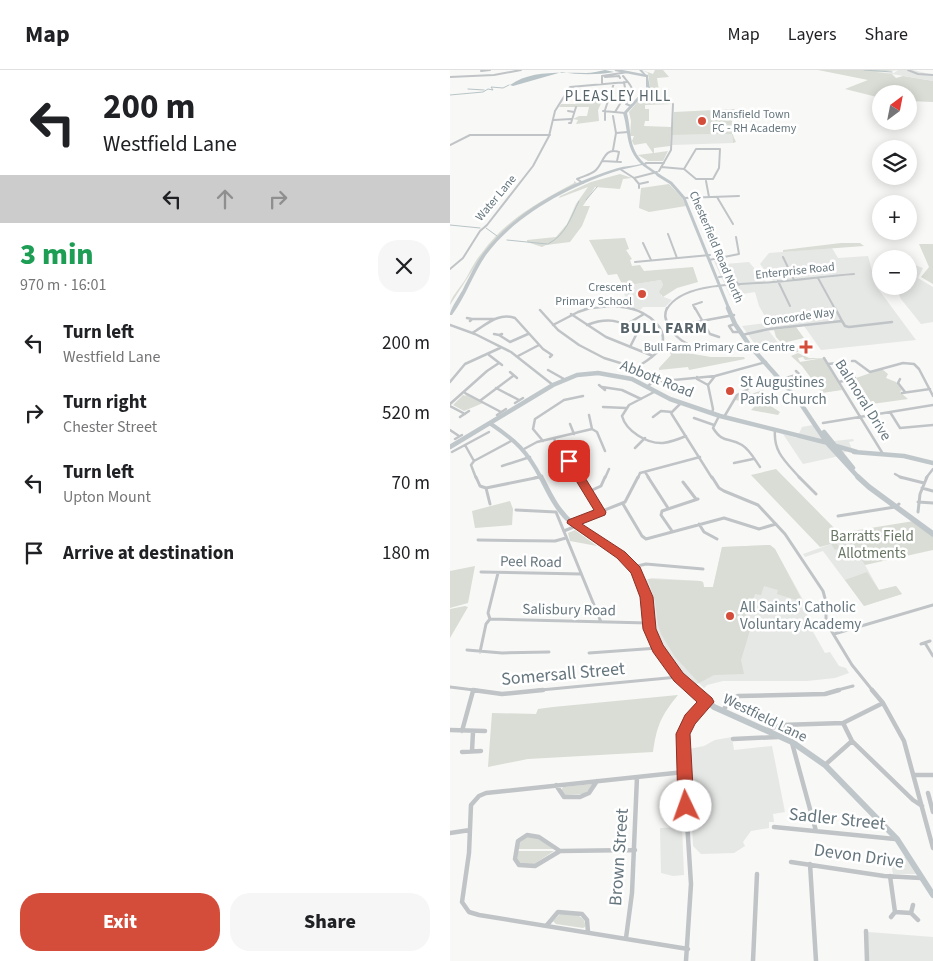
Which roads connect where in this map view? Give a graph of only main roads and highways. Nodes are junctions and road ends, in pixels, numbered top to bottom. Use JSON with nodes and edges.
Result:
{"nodes":[{"id":1,"x":639,"y":72,"type":"edge"},
{"id":2,"x":644,"y":164,"type":"junction"},
{"id":3,"x":621,"y":170,"type":"junction"},
{"id":4,"x":710,"y":260,"type":"junction"},
{"id":5,"x":723,"y":287,"type":"junction"},
{"id":6,"x":451,"y":311,"type":"edge"},
{"id":7,"x":733,"y":315,"type":"junction"},
{"id":8,"x":742,"y":334,"type":"junction"},
{"id":9,"x":781,"y":379,"type":"junction"},
{"id":10,"x":822,"y":434,"type":"junction"},
{"id":11,"x":813,"y":440,"type":"junction"},
{"id":12,"x":832,"y":446,"type":"junction"},
{"id":13,"x":451,"y":449,"type":"edge"},
{"id":14,"x":854,"y":452,"type":"junction"},
{"id":15,"x":845,"y":458,"type":"junction"},
{"id":16,"x":933,"y":463,"type":"edge"},
{"id":17,"x":898,"y":505,"type":"junction"},
{"id":18,"x":933,"y":529,"type":"edge"},
{"id":19,"x":933,"y":534,"type":"edge"}],
"edges":[{"from":1,"to":2,"type":"highway","name":"Chesterfield Road North"},
{"from":2,"to":3,"type":"highway"},
{"from":2,"to":3,"type":"highway"},
{"from":2,"to":4,"type":"main road","name":"Chesterfield Road North"},
{"from":3,"to":6,"type":"highway"},
{"from":4,"to":5,"type":"main road","name":"Chesterfield Road North"},
{"from":4,"to":5,"type":"main road","name":"Chesterfield Road North"},
{"from":5,"to":7,"type":"main road","name":"Chesterfield Road North"},
{"from":7,"to":8,"type":"main road","name":"Chesterfield Road North"},
{"from":7,"to":8,"type":"main road","name":"Chesterfield Road North"},
{"from":8,"to":9,"type":"main road","name":"Chesterfield Road North"},
{"from":9,"to":10,"type":"main road","name":"Chesterfield Road North"},
{"from":9,"to":12,"type":"main road","name":"Chesterfield Road North"},
{"from":10,"to":11,"type":"main road"},
{"from":10,"to":12,"type":"main road","name":"Chesterfield Road North"},
{"from":11,"to":12,"type":"main road","name":"Abbott Road"},
{"from":11,"to":13,"type":"main road","name":"Abbott Road"},
{"from":12,"to":14,"type":"main road","name":"Abbott Road"},
{"from":12,"to":15,"type":"main road"},
{"from":12,"to":17,"type":"main road"},
{"from":14,"to":15,"type":"main road"},
{"from":14,"to":16,"type":"main road","name":"Abbott Road"},
{"from":15,"to":17,"type":"main road"},
{"from":17,"to":18,"type":"main road"},
{"from":17,"to":19,"type":"main road"}]}
